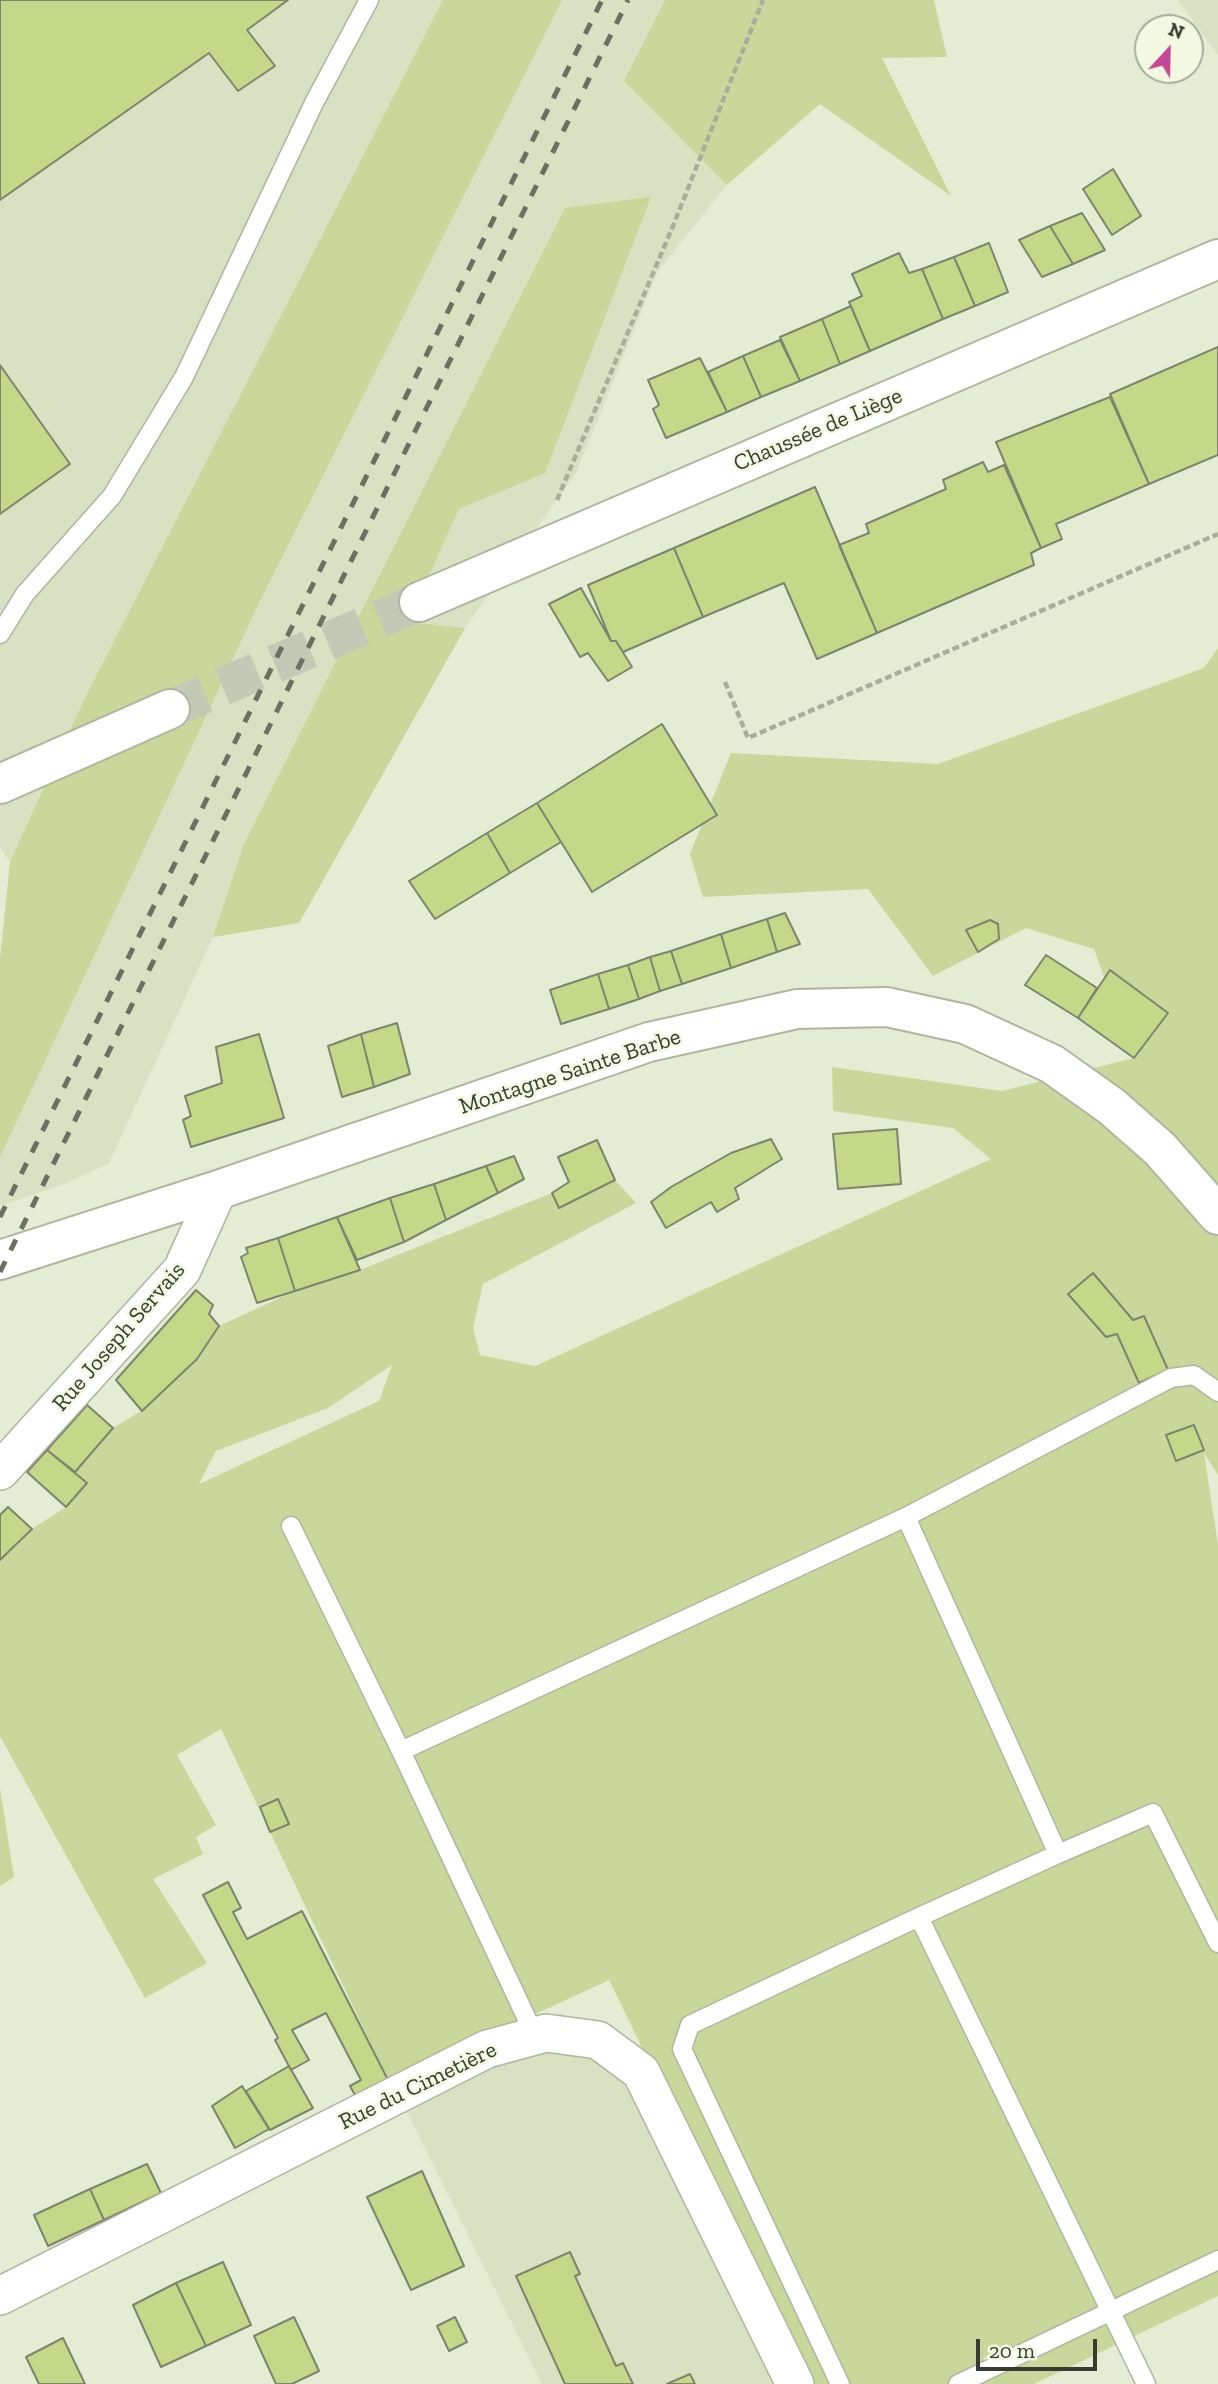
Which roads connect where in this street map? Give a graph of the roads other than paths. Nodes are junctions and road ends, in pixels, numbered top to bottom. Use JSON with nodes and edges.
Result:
{"nodes":[{"id":1,"x":369,"y":0,"type":"edge"},
{"id":2,"x":1218,"y":259,"type":"edge"},
{"id":3,"x":419,"y":602,"type":"tunnel mouth"},
{"id":4,"x":0,"y":634,"type":"edge"},
{"id":5,"x":170,"y":709,"type":"tunnel mouth"},
{"id":6,"x":4,"y":775,"type":"edge"},
{"id":7,"x":218,"y":1190,"type":"junction"},
{"id":8,"x":1218,"y":1215,"type":"edge"},
{"id":9,"x":0,"y":1260,"type":"edge"},
{"id":10,"x":1218,"y":1392,"type":"edge"},
{"id":11,"x":0,"y":1471,"type":"edge"},
{"id":12,"x":906,"y":1517,"type":"junction"},
{"id":13,"x":291,"y":1526,"type":"dead end"},
{"id":14,"x":401,"y":1751,"type":"junction"},
{"id":15,"x":1058,"y":1854,"type":"junction"},
{"id":16,"x":919,"y":1917,"type":"junction"},
{"id":17,"x":1218,"y":1943,"type":"edge"},
{"id":18,"x":535,"y":2036,"type":"junction"},
{"id":19,"x":1218,"y":2260,"type":"edge"},
{"id":20,"x":0,"y":2296,"type":"edge"},
{"id":21,"x":1109,"y":2312,"type":"junction"},
{"id":22,"x":795,"y":2384,"type":"edge"},
{"id":23,"x":839,"y":2384,"type":"edge"},
{"id":24,"x":958,"y":2384,"type":"edge"},
{"id":25,"x":1146,"y":2384,"type":"edge"}],
"edges":[{"from":1,"to":4,"type":"lane"},
{"from":2,"to":3,"type":"main road","name":"Chaussée de Liège"},
{"from":5,"to":6,"type":"main road"},
{"from":7,"to":8,"type":"main road","name":"Montagne Sainte Barbe"},
{"from":7,"to":9,"type":"main road","name":"Montagne Sainte Barbe"},
{"from":7,"to":11,"type":"street","name":"Rue Joseph Servais"},
{"from":10,"to":12,"type":"lane"},
{"from":12,"to":14,"type":"lane"},
{"from":12,"to":15,"type":"lane"},
{"from":13,"to":14,"type":"lane"},
{"from":14,"to":18,"type":"lane"},
{"from":15,"to":16,"type":"lane"},
{"from":15,"to":17,"type":"lane"},
{"from":16,"to":21,"type":"lane"},
{"from":16,"to":23,"type":"lane"},
{"from":18,"to":20,"type":"street","name":"Rue du Cimetière"},
{"from":18,"to":22,"type":"street","name":"Rue du Cimetière"},
{"from":19,"to":21,"type":"lane"},
{"from":21,"to":24,"type":"lane"},
{"from":21,"to":25,"type":"lane"}]}
